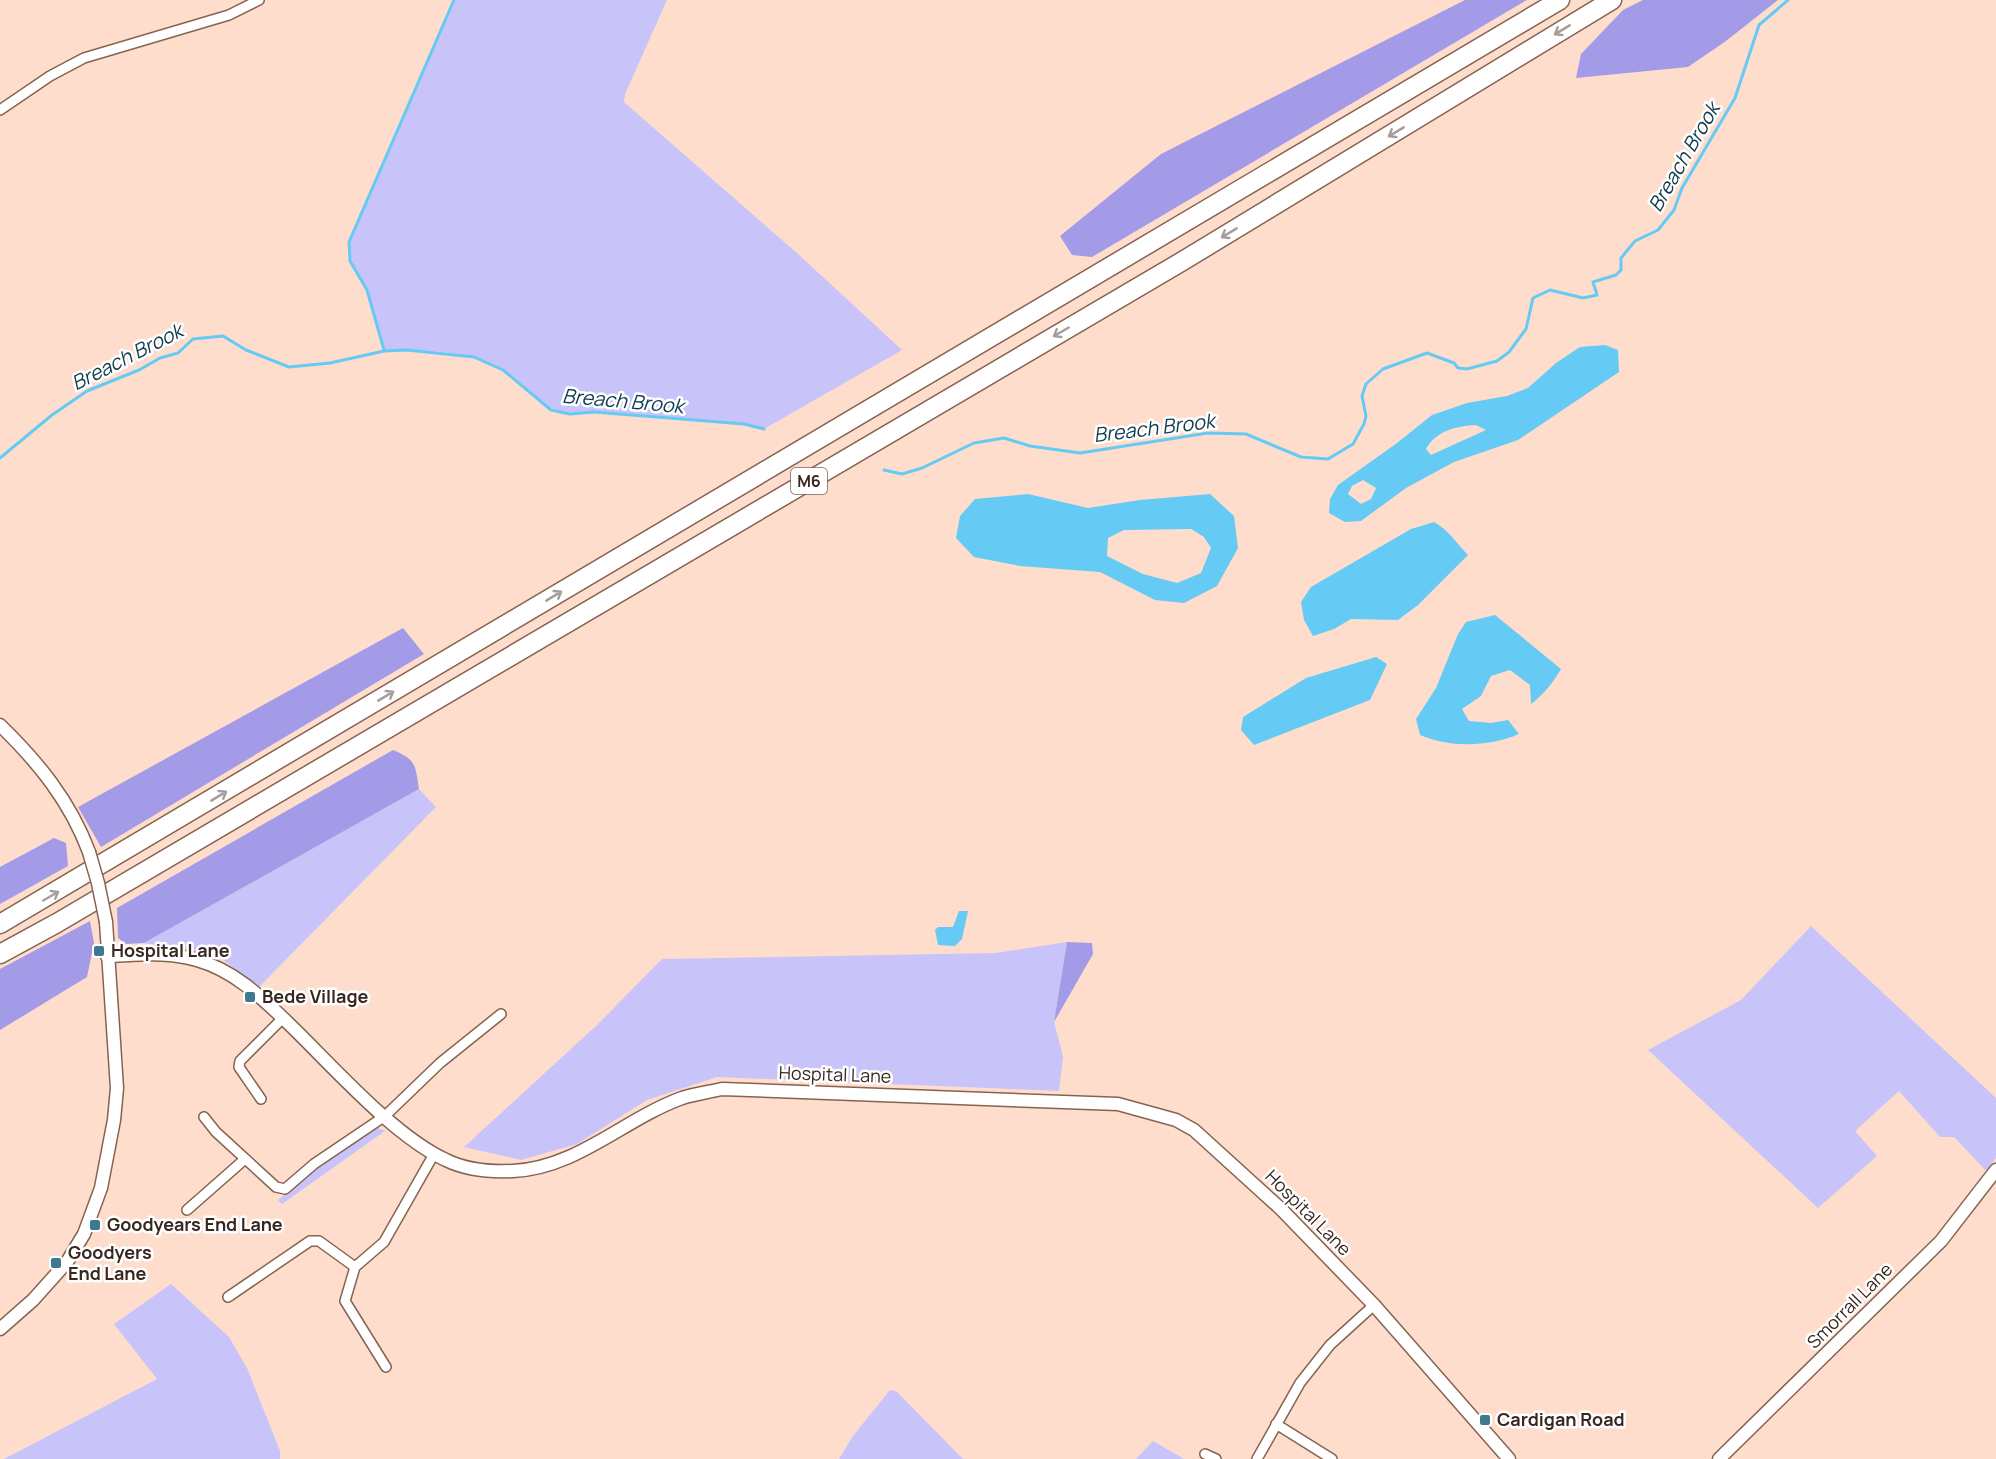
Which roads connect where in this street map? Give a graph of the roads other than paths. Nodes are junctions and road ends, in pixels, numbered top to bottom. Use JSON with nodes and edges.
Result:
{"nodes":[{"id":1,"x":259,"y":0,"type":"edge"},
{"id":2,"x":1560,"y":0,"type":"edge"},
{"id":3,"x":1612,"y":0,"type":"edge"},
{"id":4,"x":0,"y":111,"type":"edge"},
{"id":5,"x":0,"y":725,"type":"edge"},
{"id":6,"x":0,"y":924,"type":"edge"},
{"id":7,"x":0,"y":954,"type":"edge"},
{"id":8,"x":107,"y":956,"type":"junction"},
{"id":9,"x":501,"y":1014,"type":"dead end"},
{"id":10,"x":283,"y":1018,"type":"junction"},
{"id":11,"x":261,"y":1099,"type":"dead end"},
{"id":12,"x":385,"y":1116,"type":"junction"},
{"id":13,"x":204,"y":1117,"type":"dead end"},
{"id":14,"x":434,"y":1154,"type":"junction"},
{"id":15,"x":245,"y":1159,"type":"junction"},
{"id":16,"x":1996,"y":1170,"type":"edge"},
{"id":17,"x":188,"y":1210,"type":"dead end"},
{"id":18,"x":355,"y":1267,"type":"junction"},
{"id":19,"x":228,"y":1297,"type":"dead end"},
{"id":20,"x":1374,"y":1305,"type":"junction"},
{"id":21,"x":0,"y":1329,"type":"edge"},
{"id":22,"x":386,"y":1367,"type":"dead end"},
{"id":23,"x":1276,"y":1424,"type":"junction"},
{"id":24,"x":1205,"y":1454,"type":"dead end"},
{"id":25,"x":1216,"y":1459,"type":"edge"},
{"id":26,"x":1257,"y":1459,"type":"edge"},
{"id":27,"x":1332,"y":1459,"type":"edge"},
{"id":28,"x":1509,"y":1459,"type":"edge"},
{"id":29,"x":1719,"y":1459,"type":"edge"}],
"edges":[{"from":1,"to":4,"type":"street"},
{"from":6,"to":2,"type":"highway","number":"M6","one_way":true},
{"from":3,"to":7,"type":"highway","number":"M6","one_way":true},
{"from":5,"to":8,"type":"street","bridge":true},
{"from":8,"to":10,"type":"street","name":"Hospital Lane"},
{"from":8,"to":21,"type":"street"},
{"from":9,"to":12,"type":"street"},
{"from":10,"to":11,"type":"street"},
{"from":10,"to":12,"type":"street","name":"Hospital Lane"},
{"from":12,"to":14,"type":"street","name":"Hospital Lane"},
{"from":12,"to":15,"type":"street"},
{"from":13,"to":15,"type":"street"},
{"from":14,"to":18,"type":"street"},
{"from":14,"to":20,"type":"street","name":"Hospital Lane"},
{"from":15,"to":17,"type":"street"},
{"from":16,"to":29,"type":"street","name":"Smorrall Lane"},
{"from":18,"to":19,"type":"street"},
{"from":18,"to":22,"type":"street"},
{"from":20,"to":23,"type":"street"},
{"from":20,"to":28,"type":"street","name":"Hospital Lane"},
{"from":23,"to":26,"type":"street"},
{"from":23,"to":27,"type":"street"},
{"from":24,"to":25,"type":"street"}]}
